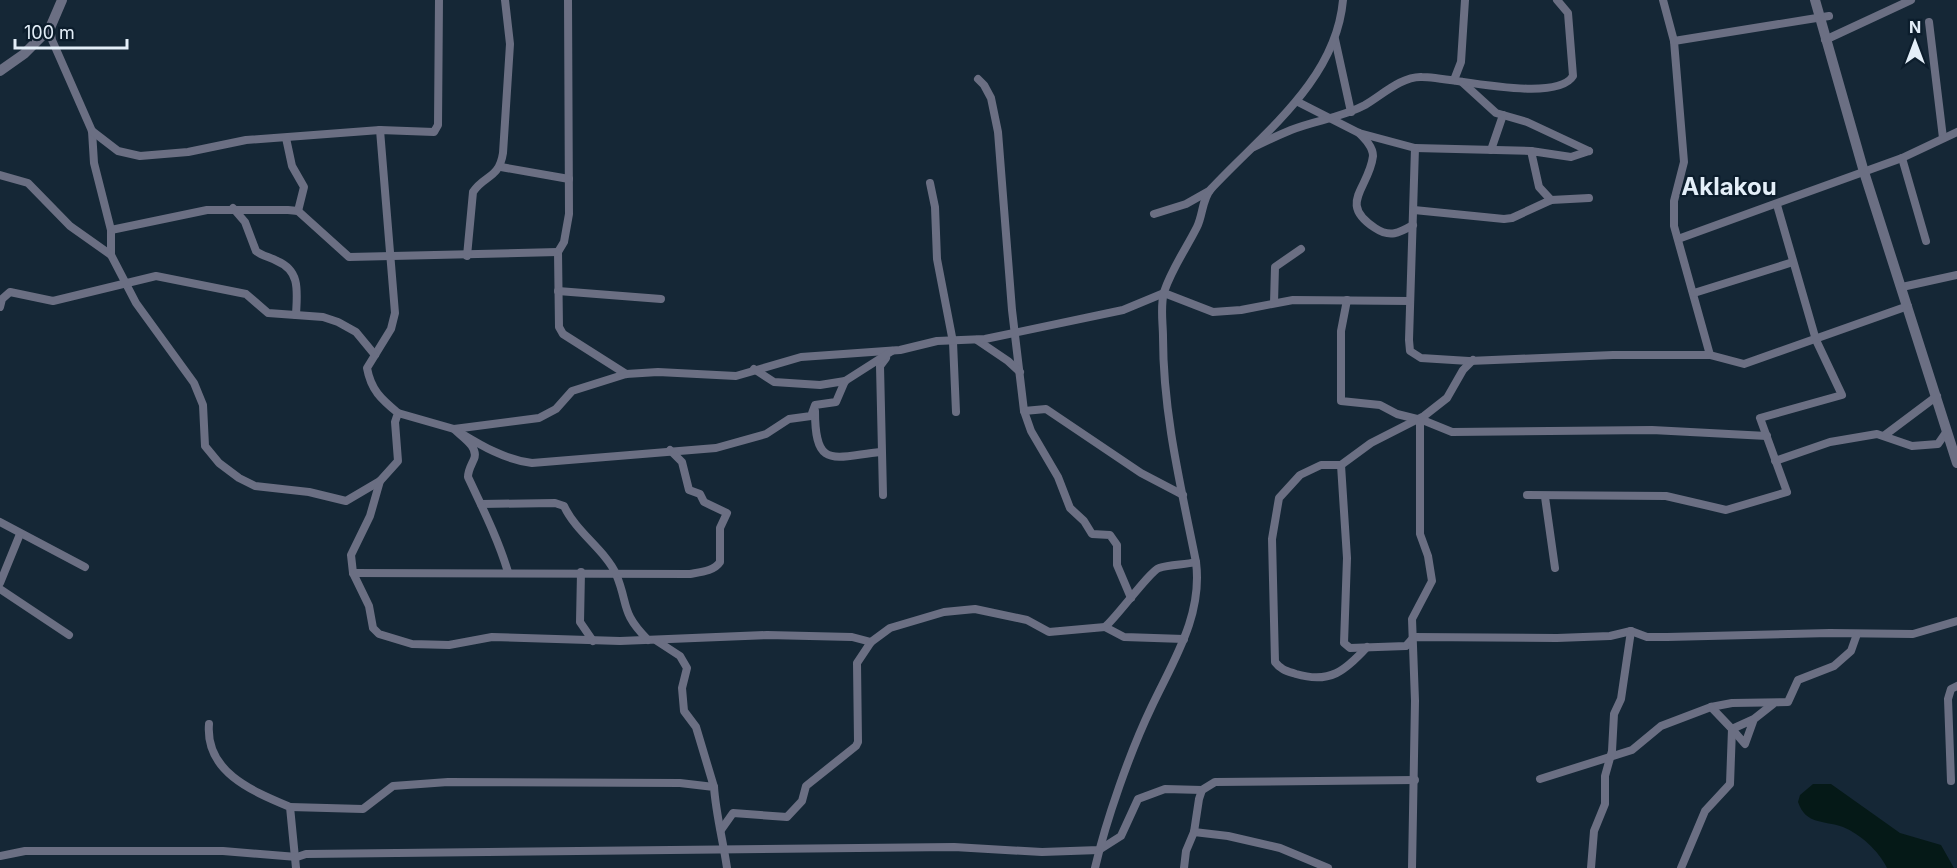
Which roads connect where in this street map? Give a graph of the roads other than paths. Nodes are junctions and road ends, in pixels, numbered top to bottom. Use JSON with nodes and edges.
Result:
{"nodes":[{"id":1,"x":62,"y":0,"type":"edge"},
{"id":2,"x":439,"y":0,"type":"edge"},
{"id":3,"x":505,"y":0,"type":"edge"},
{"id":4,"x":568,"y":0,"type":"edge"},
{"id":5,"x":1343,"y":0,"type":"edge"},
{"id":6,"x":1465,"y":0,"type":"edge"},
{"id":7,"x":1557,"y":0,"type":"edge"},
{"id":8,"x":1663,"y":0,"type":"edge"},
{"id":9,"x":1815,"y":0,"type":"edge"},
{"id":10,"x":1911,"y":0,"type":"edge"},
{"id":11,"x":1824,"y":17,"type":"junction"},
{"id":12,"x":1929,"y":22,"type":"dead end"},
{"id":13,"x":50,"y":28,"type":"junction"},
{"id":14,"x":1335,"y":39,"type":"junction"},
{"id":15,"x":1825,"y":40,"type":"junction"},
{"id":16,"x":1674,"y":41,"type":"junction"},
{"id":17,"x":0,"y":71,"type":"edge"},
{"id":18,"x":978,"y":79,"type":"dead end"},
{"id":19,"x":1458,"y":81,"type":"junction"},
{"id":20,"x":1298,"y":102,"type":"junction"},
{"id":21,"x":1352,"y":112,"type":"junction"},
{"id":22,"x":1503,"y":115,"type":"junction"},
{"id":23,"x":1333,"y":119,"type":"junction"},
{"id":24,"x":380,"y":130,"type":"junction"},
{"id":25,"x":92,"y":131,"type":"junction"},
{"id":26,"x":1359,"y":132,"type":"junction"},
{"id":27,"x":1957,"y":132,"type":"edge"},
{"id":28,"x":286,"y":138,"type":"junction"},
{"id":29,"x":1943,"y":138,"type":"junction"},
{"id":30,"x":1415,"y":148,"type":"junction"},
{"id":31,"x":1249,"y":149,"type":"junction"},
{"id":32,"x":1491,"y":150,"type":"junction"},
{"id":33,"x":1531,"y":151,"type":"junction"},
{"id":34,"x":1902,"y":158,"type":"junction"},
{"id":35,"x":501,"y":167,"type":"junction"},
{"id":36,"x":1864,"y":172,"type":"junction"},
{"id":37,"x":0,"y":175,"type":"edge"},
{"id":38,"x":569,"y":179,"type":"junction"},
{"id":39,"x":930,"y":183,"type":"dead end"},
{"id":40,"x":1209,"y":191,"type":"junction"},
{"id":41,"x":1589,"y":198,"type":"dead end"},
{"id":42,"x":1551,"y":200,"type":"junction"},
{"id":43,"x":1777,"y":205,"type":"junction"},
{"id":44,"x":233,"y":208,"type":"junction"},
{"id":45,"x":1414,"y":210,"type":"junction"},
{"id":46,"x":298,"y":211,"type":"junction"},
{"id":47,"x":1154,"y":214,"type":"dead end"},
{"id":48,"x":1413,"y":225,"type":"junction"},
{"id":49,"x":111,"y":230,"type":"junction"},
{"id":50,"x":1678,"y":239,"type":"junction"},
{"id":51,"x":1926,"y":241,"type":"dead end"},
{"id":52,"x":1301,"y":249,"type":"dead end"},
{"id":53,"x":558,"y":252,"type":"junction"},
{"id":54,"x":111,"y":255,"type":"junction"},
{"id":55,"x":467,"y":256,"type":"junction"},
{"id":56,"x":390,"y":257,"type":"junction"},
{"id":57,"x":1793,"y":262,"type":"junction"},
{"id":58,"x":1957,"y":276,"type":"edge"},
{"id":59,"x":126,"y":284,"type":"junction"},
{"id":60,"x":1902,"y":287,"type":"junction"},
{"id":61,"x":558,"y":291,"type":"junction"},
{"id":62,"x":1164,"y":293,"type":"junction"},
{"id":63,"x":1694,"y":293,"type":"junction"},
{"id":64,"x":661,"y":298,"type":"dead end"},
{"id":65,"x":1347,"y":300,"type":"junction"},
{"id":66,"x":1410,"y":301,"type":"junction"},
{"id":67,"x":1274,"y":303,"type":"junction"},
{"id":68,"x":1908,"y":306,"type":"junction"},
{"id":69,"x":0,"y":307,"type":"edge"},
{"id":70,"x":296,"y":315,"type":"junction"},
{"id":71,"x":1014,"y":333,"type":"junction"},
{"id":72,"x":977,"y":340,"type":"junction"},
{"id":73,"x":1816,"y":340,"type":"junction"},
{"id":74,"x":953,"y":342,"type":"junction"},
{"id":75,"x":892,"y":351,"type":"junction"},
{"id":76,"x":375,"y":355,"type":"junction"},
{"id":77,"x":1710,"y":356,"type":"junction"},
{"id":78,"x":1473,"y":360,"type":"junction"},
{"id":79,"x":754,"y":369,"type":"junction"},
{"id":80,"x":1020,"y":372,"type":"junction"},
{"id":81,"x":626,"y":374,"type":"junction"},
{"id":82,"x":845,"y":381,"type":"junction"},
{"id":83,"x":1937,"y":396,"type":"junction"},
{"id":84,"x":815,"y":405,"type":"junction"},
{"id":85,"x":1024,"y":411,"type":"junction"},
{"id":86,"x":956,"y":412,"type":"dead end"},
{"id":87,"x":398,"y":413,"type":"junction"},
{"id":88,"x":1417,"y":419,"type":"junction"},
{"id":89,"x":454,"y":429,"type":"junction"},
{"id":90,"x":1947,"y":431,"type":"junction"},
{"id":91,"x":1885,"y":435,"type":"junction"},
{"id":92,"x":1767,"y":436,"type":"junction"},
{"id":93,"x":670,"y":450,"type":"junction"},
{"id":94,"x":880,"y":452,"type":"junction"},
{"id":95,"x":1776,"y":461,"type":"junction"},
{"id":96,"x":1957,"y":463,"type":"edge"},
{"id":97,"x":1341,"y":465,"type":"junction"},
{"id":98,"x":380,"y":481,"type":"junction"},
{"id":99,"x":883,"y":495,"type":"dead end"},
{"id":100,"x":1183,"y":495,"type":"junction"},
{"id":101,"x":1527,"y":495,"type":"dead end"},
{"id":102,"x":1545,"y":497,"type":"junction"},
{"id":103,"x":481,"y":504,"type":"junction"},
{"id":104,"x":0,"y":522,"type":"edge"},
{"id":105,"x":20,"y":534,"type":"junction"},
{"id":106,"x":1196,"y":562,"type":"junction"},
{"id":107,"x":85,"y":567,"type":"dead end"},
{"id":108,"x":1555,"y":568,"type":"dead end"},
{"id":109,"x":508,"y":572,"type":"junction"},
{"id":110,"x":581,"y":572,"type":"junction"},
{"id":111,"x":615,"y":572,"type":"junction"},
{"id":112,"x":353,"y":573,"type":"junction"},
{"id":113,"x":0,"y":583,"type":"edge"},
{"id":114,"x":0,"y":589,"type":"edge"},
{"id":115,"x":1131,"y":598,"type":"junction"},
{"id":116,"x":1957,"y":621,"type":"edge"},
{"id":117,"x":1105,"y":627,"type":"junction"},
{"id":118,"x":1630,"y":631,"type":"junction"},
{"id":119,"x":1857,"y":633,"type":"junction"},
{"id":120,"x":69,"y":635,"type":"dead end"},
{"id":121,"x":1414,"y":637,"type":"junction"},
{"id":122,"x":1184,"y":639,"type":"junction"},
{"id":123,"x":652,"y":640,"type":"junction"},
{"id":124,"x":593,"y":641,"type":"junction"},
{"id":125,"x":871,"y":642,"type":"junction"},
{"id":126,"x":1367,"y":647,"type":"junction"},
{"id":127,"x":1957,"y":686,"type":"edge"},
{"id":128,"x":1774,"y":703,"type":"junction"},
{"id":129,"x":1711,"y":707,"type":"junction"},
{"id":130,"x":1754,"y":719,"type":"junction"},
{"id":131,"x":209,"y":724,"type":"dead end"},
{"id":132,"x":1732,"y":729,"type":"junction"},
{"id":133,"x":1611,"y":755,"type":"junction"},
{"id":134,"x":1540,"y":778,"type":"dead end"},
{"id":135,"x":1415,"y":780,"type":"junction"},
{"id":136,"x":1951,"y":781,"type":"dead end"},
{"id":137,"x":714,"y":787,"type":"junction"},
{"id":138,"x":1202,"y":790,"type":"junction"},
{"id":139,"x":290,"y":807,"type":"junction"},
{"id":140,"x":721,"y":830,"type":"junction"},
{"id":141,"x":1194,"y":832,"type":"junction"},
{"id":142,"x":1099,"y":850,"type":"junction"},
{"id":143,"x":725,"y":852,"type":"junction"},
{"id":144,"x":0,"y":856,"type":"edge"},
{"id":145,"x":297,"y":857,"type":"junction"},
{"id":146,"x":297,"y":868,"type":"edge"},
{"id":147,"x":728,"y":868,"type":"edge"},
{"id":148,"x":1095,"y":868,"type":"edge"},
{"id":149,"x":1184,"y":868,"type":"edge"},
{"id":150,"x":1328,"y":868,"type":"edge"},
{"id":151,"x":1412,"y":868,"type":"edge"},
{"id":152,"x":1591,"y":868,"type":"edge"},
{"id":153,"x":1681,"y":868,"type":"edge"}],
"edges":[{"from":1,"to":13,"type":"street"},
{"from":2,"to":24,"type":"street"},
{"from":3,"to":35,"type":"street"},
{"from":4,"to":38,"type":"street"},
{"from":5,"to":14,"type":"street"},
{"from":6,"to":19,"type":"street"},
{"from":7,"to":19,"type":"street"},
{"from":8,"to":16,"type":"street"},
{"from":9,"to":11,"type":"street"},
{"from":10,"to":15,"type":"street"},
{"from":11,"to":15,"type":"street"},
{"from":11,"to":16,"type":"street"},
{"from":12,"to":29,"type":"street"},
{"from":13,"to":17,"type":"street"},
{"from":13,"to":25,"type":"street"},
{"from":14,"to":20,"type":"street"},
{"from":14,"to":21,"type":"street"},
{"from":15,"to":36,"type":"street"},
{"from":16,"to":50,"type":"street"},
{"from":18,"to":71,"type":"street"},
{"from":19,"to":21,"type":"street"},
{"from":19,"to":22,"type":"street"},
{"from":20,"to":23,"type":"street"},
{"from":20,"to":31,"type":"street"},
{"from":21,"to":23,"type":"street"},
{"from":22,"to":32,"type":"street"},
{"from":22,"to":33,"type":"street"},
{"from":23,"to":26,"type":"street"},
{"from":23,"to":31,"type":"street"},
{"from":24,"to":28,"type":"street"},
{"from":24,"to":56,"type":"street"},
{"from":25,"to":28,"type":"street"},
{"from":25,"to":49,"type":"street"},
{"from":26,"to":30,"type":"street"},
{"from":26,"to":48,"type":"street"},
{"from":27,"to":29,"type":"street"},
{"from":28,"to":46,"type":"street"},
{"from":29,"to":34,"type":"street"},
{"from":30,"to":32,"type":"street"},
{"from":30,"to":45,"type":"street"},
{"from":31,"to":40,"type":"street"},
{"from":32,"to":33,"type":"street"},
{"from":33,"to":42,"type":"street"},
{"from":34,"to":36,"type":"street"},
{"from":34,"to":51,"type":"street"},
{"from":35,"to":38,"type":"street"},
{"from":35,"to":55,"type":"street"},
{"from":36,"to":43,"type":"street"},
{"from":36,"to":60,"type":"street"},
{"from":37,"to":54,"type":"street"},
{"from":38,"to":53,"type":"street"},
{"from":39,"to":74,"type":"street"},
{"from":40,"to":47,"type":"street"},
{"from":40,"to":62,"type":"street"},
{"from":41,"to":42,"type":"street"},
{"from":42,"to":45,"type":"street"},
{"from":43,"to":50,"type":"street"},
{"from":43,"to":57,"type":"street"},
{"from":44,"to":46,"type":"street"},
{"from":44,"to":49,"type":"street"},
{"from":44,"to":70,"type":"street"},
{"from":45,"to":48,"type":"street"},
{"from":46,"to":56,"type":"street"},
{"from":48,"to":66,"type":"street"},
{"from":49,"to":54,"type":"street"},
{"from":50,"to":63,"type":"street"},
{"from":52,"to":67,"type":"street"},
{"from":53,"to":55,"type":"street"},
{"from":53,"to":61,"type":"street"},
{"from":54,"to":59,"type":"street"},
{"from":55,"to":56,"type":"street"},
{"from":56,"to":76,"type":"street"},
{"from":57,"to":63,"type":"street"},
{"from":57,"to":73,"type":"street"},
{"from":58,"to":60,"type":"street"},
{"from":59,"to":69,"type":"street"},
{"from":59,"to":70,"type":"street"},
{"from":59,"to":98,"type":"street"},
{"from":60,"to":68,"type":"street"},
{"from":61,"to":64,"type":"street"},
{"from":61,"to":81,"type":"street"},
{"from":62,"to":67,"type":"street"},
{"from":62,"to":71,"type":"street"},
{"from":62,"to":100,"type":"street"},
{"from":63,"to":77,"type":"street"},
{"from":65,"to":66,"type":"street"},
{"from":65,"to":67,"type":"street"},
{"from":65,"to":88,"type":"street"},
{"from":66,"to":78,"type":"street"},
{"from":68,"to":73,"type":"street"},
{"from":68,"to":83,"type":"street"},
{"from":70,"to":76,"type":"street"},
{"from":71,"to":72,"type":"street"},
{"from":71,"to":80,"type":"street"},
{"from":72,"to":74,"type":"street"},
{"from":72,"to":80,"type":"street"},
{"from":73,"to":77,"type":"street"},
{"from":73,"to":92,"type":"street"},
{"from":74,"to":75,"type":"street"},
{"from":74,"to":86,"type":"street"},
{"from":75,"to":79,"type":"street"},
{"from":75,"to":82,"type":"street"},
{"from":75,"to":94,"type":"street"},
{"from":76,"to":87,"type":"street"},
{"from":77,"to":78,"type":"street"},
{"from":78,"to":88,"type":"street"},
{"from":79,"to":81,"type":"street"},
{"from":79,"to":82,"type":"street"},
{"from":80,"to":85,"type":"street"},
{"from":81,"to":89,"type":"street"},
{"from":82,"to":84,"type":"street"},
{"from":83,"to":90,"type":"street"},
{"from":83,"to":91,"type":"street"},
{"from":84,"to":93,"type":"street"},
{"from":84,"to":94,"type":"street"},
{"from":85,"to":100,"type":"street"},
{"from":85,"to":115,"type":"street"},
{"from":87,"to":89,"type":"street"},
{"from":87,"to":98,"type":"street"},
{"from":88,"to":97,"type":"street"},
{"from":89,"to":93,"type":"street"},
{"from":89,"to":103,"type":"street"},
{"from":90,"to":91,"type":"street"},
{"from":90,"to":96,"type":"street"},
{"from":91,"to":95,"type":"street"},
{"from":92,"to":95,"type":"street"},
{"from":92,"to":121,"type":"street"},
{"from":93,"to":111,"type":"street"},
{"from":94,"to":99,"type":"street"},
{"from":95,"to":102,"type":"street"},
{"from":97,"to":126,"type":"street"},
{"from":97,"to":126,"type":"street"},
{"from":98,"to":112,"type":"street"},
{"from":100,"to":106,"type":"street"},
{"from":101,"to":102,"type":"street"},
{"from":102,"to":108,"type":"street"},
{"from":103,"to":109,"type":"street"},
{"from":103,"to":111,"type":"street"},
{"from":104,"to":105,"type":"street"},
{"from":105,"to":107,"type":"street"},
{"from":105,"to":113,"type":"street"},
{"from":106,"to":115,"type":"street"},
{"from":106,"to":122,"type":"street"},
{"from":109,"to":110,"type":"street"},
{"from":109,"to":112,"type":"street"},
{"from":110,"to":111,"type":"street"},
{"from":110,"to":124,"type":"street"},
{"from":111,"to":123,"type":"street"},
{"from":112,"to":124,"type":"street"},
{"from":114,"to":120,"type":"street"},
{"from":115,"to":117,"type":"street"},
{"from":116,"to":119,"type":"street"},
{"from":117,"to":122,"type":"street"},
{"from":117,"to":125,"type":"street"},
{"from":118,"to":119,"type":"street"},
{"from":118,"to":121,"type":"street"},
{"from":118,"to":133,"type":"street"},
{"from":119,"to":128,"type":"street"},
{"from":121,"to":126,"type":"street"},
{"from":121,"to":135,"type":"street"},
{"from":122,"to":142,"type":"street"},
{"from":123,"to":124,"type":"street"},
{"from":123,"to":125,"type":"street"},
{"from":123,"to":137,"type":"street"},
{"from":125,"to":140,"type":"street"},
{"from":127,"to":136,"type":"street"},
{"from":128,"to":129,"type":"street"},
{"from":128,"to":130,"type":"street"},
{"from":129,"to":132,"type":"street"},
{"from":129,"to":133,"type":"street"},
{"from":130,"to":132,"type":"street"},
{"from":130,"to":132,"type":"street"},
{"from":131,"to":139,"type":"street"},
{"from":132,"to":153,"type":"street"},
{"from":133,"to":134,"type":"street"},
{"from":133,"to":152,"type":"street"},
{"from":135,"to":138,"type":"street"},
{"from":135,"to":151,"type":"street"},
{"from":137,"to":139,"type":"street"},
{"from":137,"to":140,"type":"street"},
{"from":138,"to":141,"type":"street"},
{"from":138,"to":142,"type":"street"},
{"from":139,"to":145,"type":"street"},
{"from":140,"to":143,"type":"street"},
{"from":141,"to":149,"type":"street"},
{"from":141,"to":150,"type":"street"},
{"from":142,"to":143,"type":"street"},
{"from":142,"to":148,"type":"street"},
{"from":143,"to":145,"type":"street"},
{"from":143,"to":147,"type":"street"},
{"from":144,"to":145,"type":"street"},
{"from":145,"to":146,"type":"street"}]}
